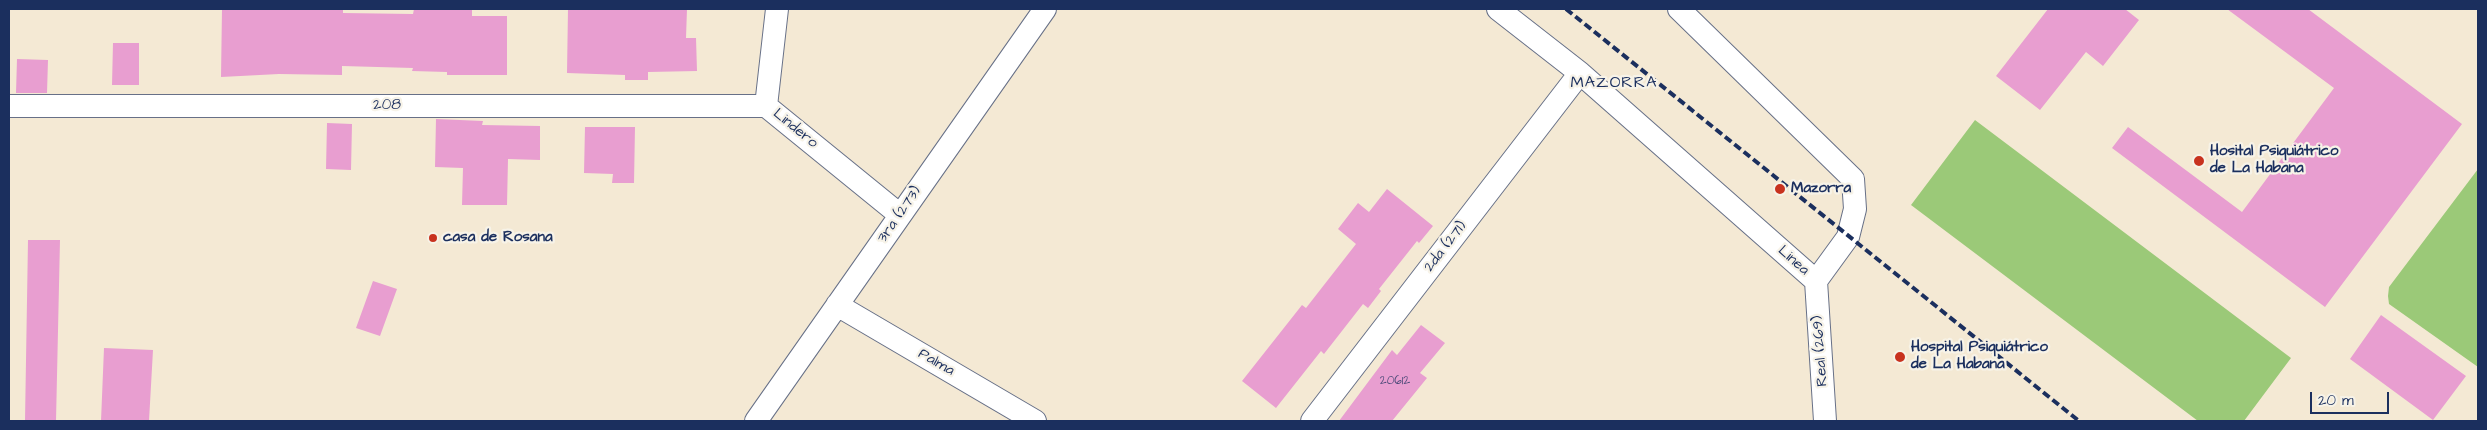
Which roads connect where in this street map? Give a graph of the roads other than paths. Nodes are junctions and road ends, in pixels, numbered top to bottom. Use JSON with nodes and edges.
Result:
{"nodes":[{"id":1,"x":777,"y":9,"type":"edge"},
{"id":2,"x":1045,"y":9,"type":"edge"},
{"id":3,"x":1498,"y":9,"type":"edge"},
{"id":4,"x":1679,"y":9,"type":"edge"},
{"id":5,"x":1580,"y":73,"type":"junction"},
{"id":6,"x":9,"y":106,"type":"edge"},
{"id":7,"x":766,"y":106,"type":"junction"},
{"id":8,"x":900,"y":215,"type":"junction"},
{"id":9,"x":1816,"y":281,"type":"junction"},
{"id":10,"x":837,"y":305,"type":"junction"},
{"id":11,"x":756,"y":421,"type":"edge"},
{"id":12,"x":1035,"y":421,"type":"edge"},
{"id":13,"x":1312,"y":421,"type":"edge"},
{"id":14,"x":1825,"y":421,"type":"edge"}],
"edges":[{"from":1,"to":7,"type":"street","name":"Lindero"},
{"from":2,"to":8,"type":"street","name":"3ra (273)"},
{"from":3,"to":5,"type":"street","name":"Linea"},
{"from":4,"to":9,"type":"street","name":"Linea"},
{"from":5,"to":9,"type":"street","name":"Linea"},
{"from":5,"to":13,"type":"street","name":"2da (271)"},
{"from":6,"to":7,"type":"street","name":"208"},
{"from":7,"to":8,"type":"street","name":"Lindero"},
{"from":8,"to":10,"type":"street","name":"3ra (273)"},
{"from":9,"to":14,"type":"street","name":"Real (269)"},
{"from":10,"to":11,"type":"street","name":"3ra (273)"},
{"from":10,"to":12,"type":"street","name":"Palma"}]}
